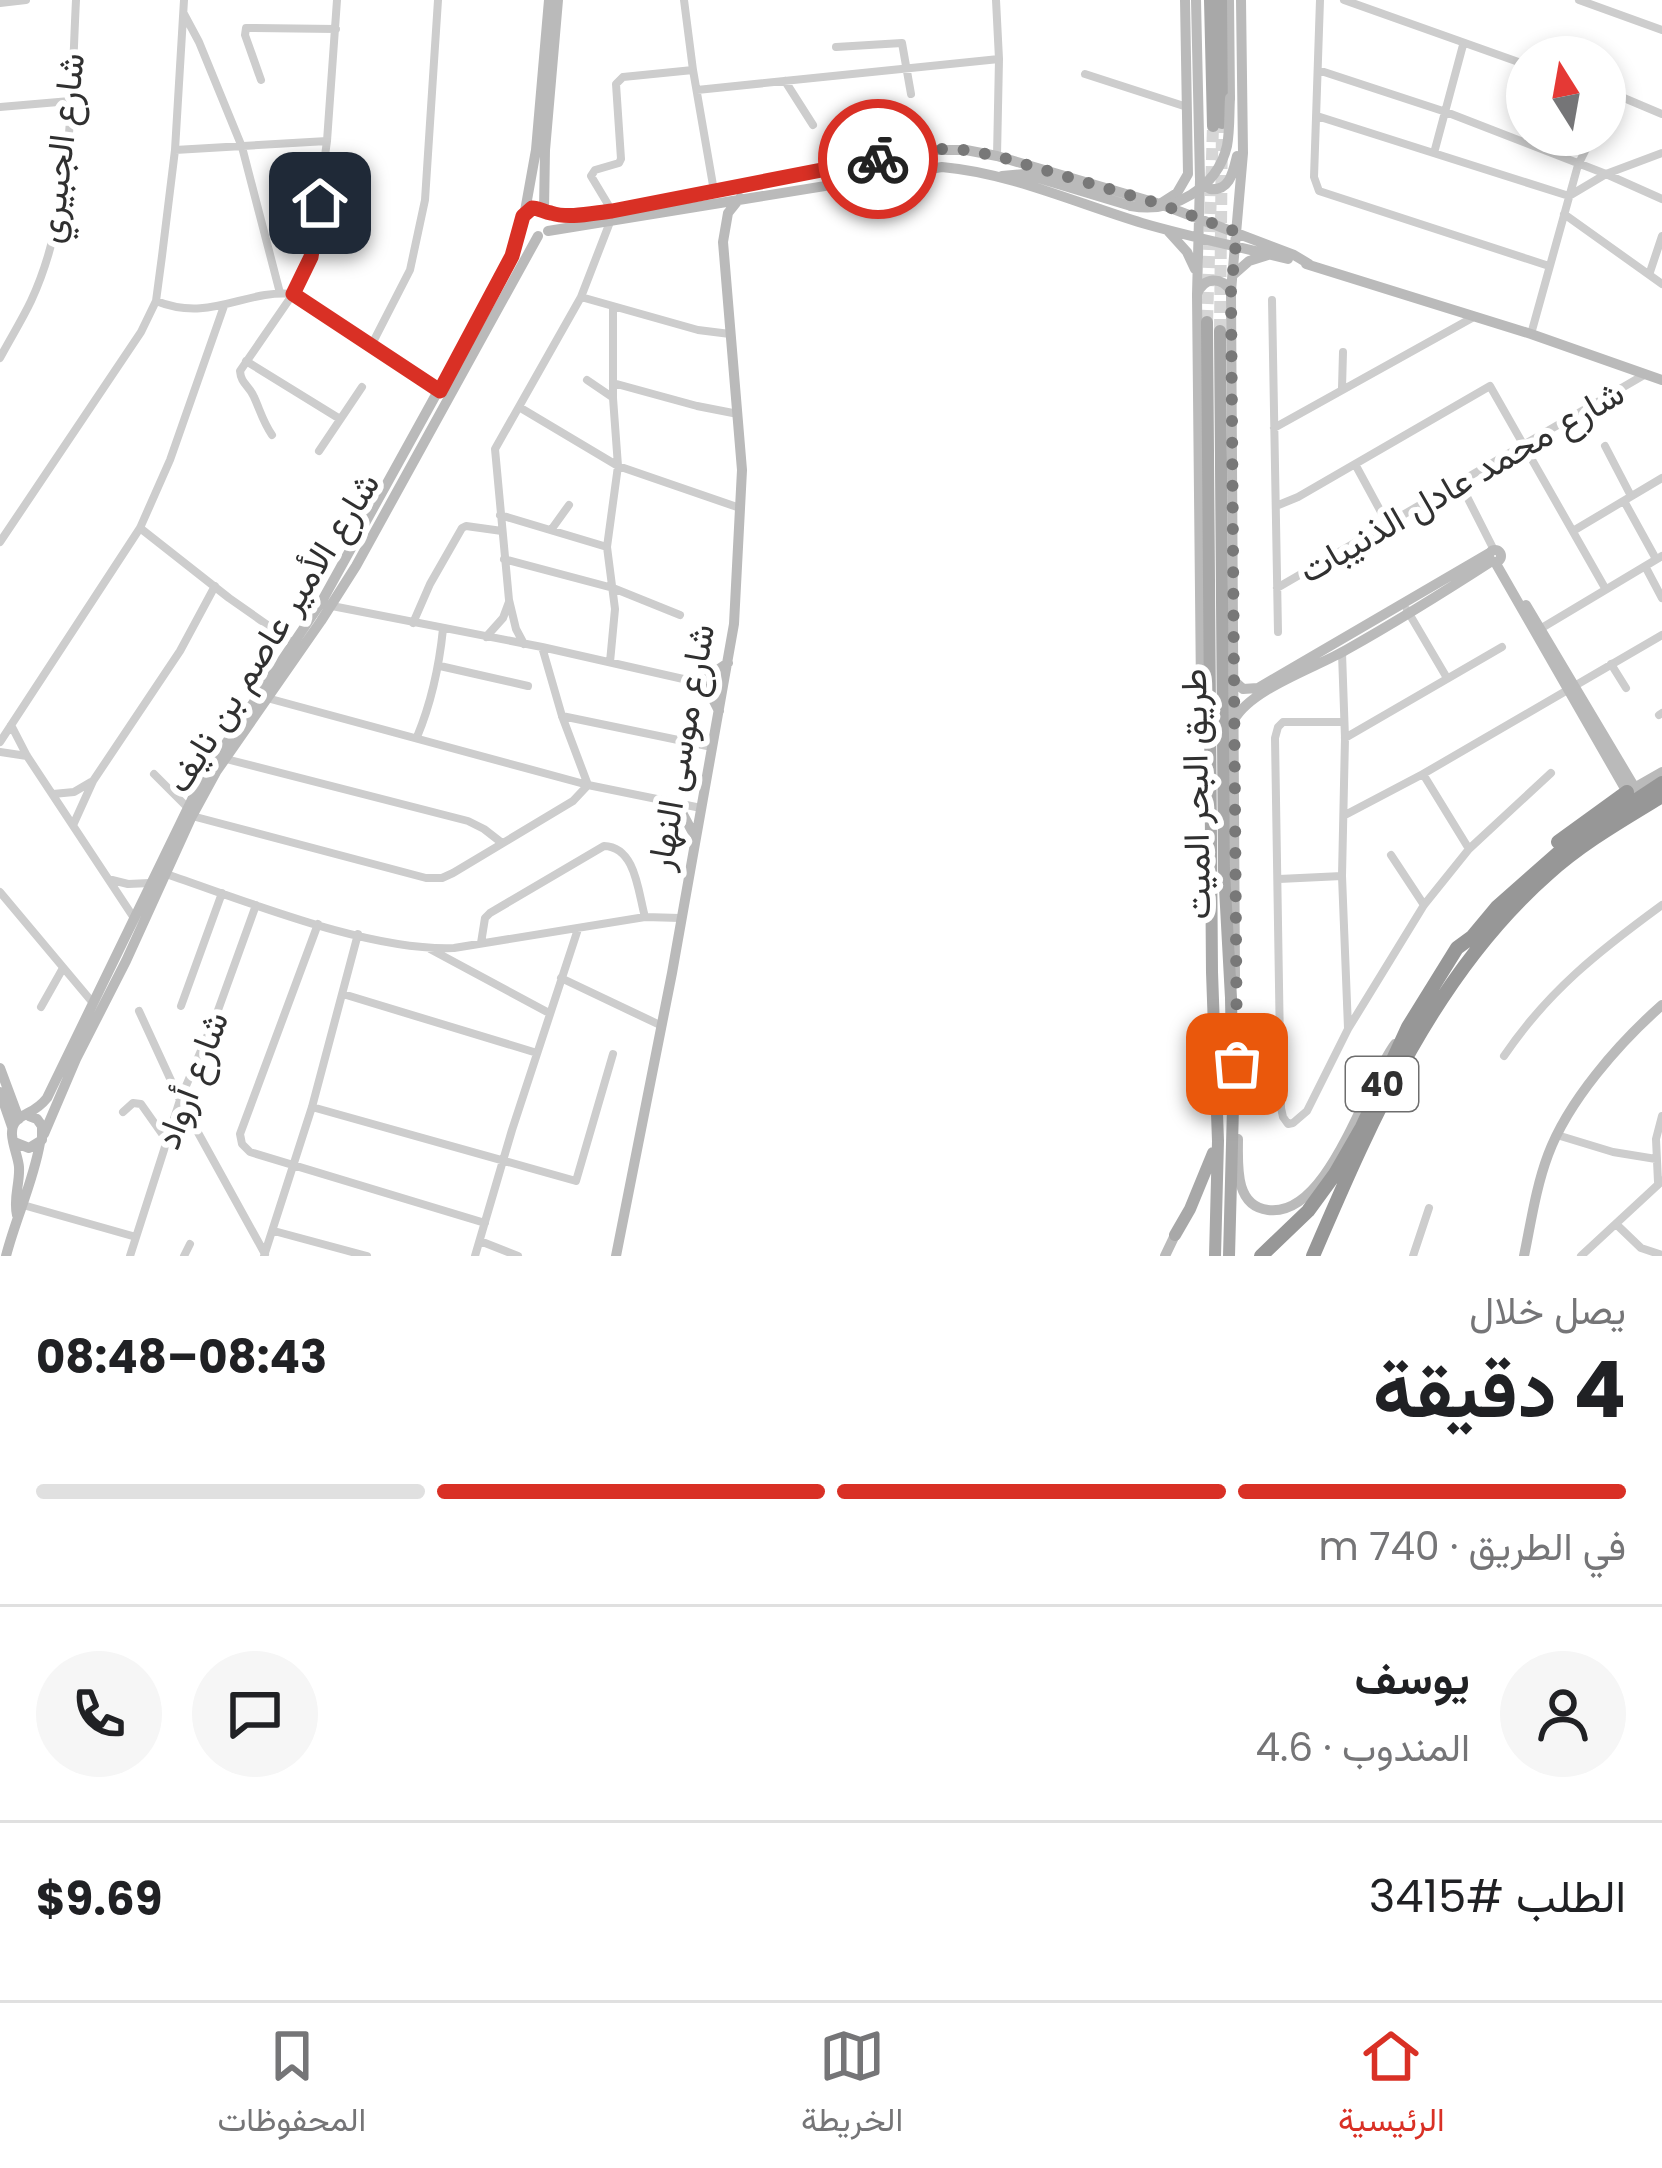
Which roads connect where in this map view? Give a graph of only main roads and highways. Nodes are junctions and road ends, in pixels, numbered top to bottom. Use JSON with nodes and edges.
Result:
{"nodes":[{"id":1,"x":1210,"y":0,"type":"edge"},
{"id":2,"x":1225,"y":0,"type":"edge"},
{"id":3,"x":1207,"y":322,"type":"tunnel mouth"},
{"id":4,"x":1220,"y":331,"type":"tunnel mouth"},
{"id":5,"x":1662,"y":783,"type":"edge"},
{"id":6,"x":1631,"y":790,"type":"road end"},
{"id":7,"x":1662,"y":796,"type":"edge"},
{"id":8,"x":1503,"y":909,"type":"junction"},
{"id":9,"x":1457,"y":948,"type":"junction"},
{"id":10,"x":1218,"y":1141,"type":"junction"},
{"id":11,"x":1174,"y":1235,"type":"road end"},
{"id":12,"x":1215,"y":1251,"type":"edge"},
{"id":13,"x":1227,"y":1256,"type":"edge"},
{"id":14,"x":1261,"y":1256,"type":"edge"},
{"id":15,"x":1313,"y":1256,"type":"edge"}],
"edges":[{"from":1,"to":2,"type":"main road"},
{"from":3,"to":10,"type":"main road"},
{"from":4,"to":13,"type":"main road","name":"طريق البحر الميت"},
{"from":5,"to":8,"type":"highway","number":"40"},
{"from":6,"to":9,"type":"highway"},
{"from":7,"to":8,"type":"highway","number":"40"},
{"from":8,"to":9,"type":"highway","number":"40"},
{"from":8,"to":15,"type":"highway","number":"40"},
{"from":9,"to":14,"type":"highway","number":"40"},
{"from":10,"to":11,"type":"main road"},
{"from":10,"to":12,"type":"main road"},
{"from":12,"to":13,"type":"main road"}]}
